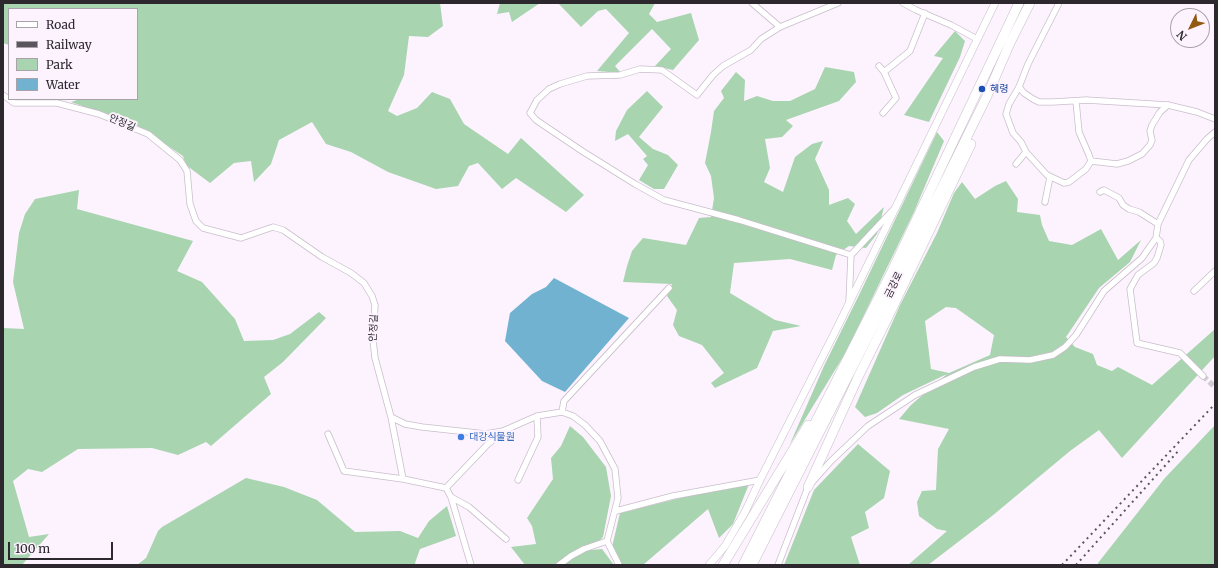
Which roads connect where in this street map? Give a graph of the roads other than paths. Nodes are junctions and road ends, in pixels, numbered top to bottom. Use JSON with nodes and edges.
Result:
{"nodes":[{"id":1,"x":752,"y":3,"type":"edge"},
{"id":2,"x":838,"y":3,"type":"edge"},
{"id":3,"x":903,"y":3,"type":"edge"},
{"id":4,"x":995,"y":3,"type":"edge"},
{"id":5,"x":1020,"y":3,"type":"edge"},
{"id":6,"x":1030,"y":3,"type":"edge"},
{"id":7,"x":1059,"y":3,"type":"edge"},
{"id":8,"x":925,"y":14,"type":"junction"},
{"id":9,"x":780,"y":27,"type":"junction"},
{"id":10,"x":977,"y":39,"type":"junction"},
{"id":11,"x":879,"y":66,"type":"dead end"},
{"id":12,"x":884,"y":72,"type":"junction"},
{"id":13,"x":1019,"y":87,"type":"junction"},
{"id":14,"x":987,"y":96,"type":"junction"},
{"id":15,"x":10,"y":100,"type":"edge"},
{"id":16,"x":1076,"y":101,"type":"junction"},
{"id":17,"x":1168,"y":104,"type":"junction"},
{"id":18,"x":883,"y":113,"type":"dead end"},
{"id":19,"x":1215,"y":119,"type":"edge"},
{"id":20,"x":1215,"y":132,"type":"edge"},
{"id":21,"x":1026,"y":152,"type":"junction"},
{"id":22,"x":1090,"y":161,"type":"junction"},
{"id":23,"x":1016,"y":164,"type":"dead end"},
{"id":24,"x":1050,"y":177,"type":"junction"},
{"id":25,"x":1100,"y":192,"type":"dead end"},
{"id":26,"x":1045,"y":202,"type":"dead end"},
{"id":27,"x":897,"y":205,"type":"junction"},
{"id":28,"x":1158,"y":224,"type":"junction"},
{"id":29,"x":1156,"y":238,"type":"junction"},
{"id":30,"x":851,"y":254,"type":"junction"},
{"id":31,"x":1215,"y":271,"type":"edge"},
{"id":32,"x":670,"y":288,"type":"dead end"},
{"id":33,"x":1194,"y":291,"type":"dead end"},
{"id":34,"x":848,"y":305,"type":"junction"},
{"id":35,"x":845,"y":364,"type":"junction"},
{"id":36,"x":1203,"y":376,"type":"tunnel mouth"},
{"id":37,"x":562,"y":412,"type":"junction"},
{"id":38,"x":537,"y":416,"type":"junction"},
{"id":39,"x":391,"y":417,"type":"junction"},
{"id":40,"x":503,"y":431,"type":"junction"},
{"id":41,"x":328,"y":434,"type":"dead end"},
{"id":42,"x":403,"y":479,"type":"junction"},
{"id":43,"x":518,"y":480,"type":"dead end"},
{"id":44,"x":760,"y":480,"type":"junction"},
{"id":45,"x":446,"y":488,"type":"junction"},
{"id":46,"x":808,"y":488,"type":"junction"},
{"id":47,"x":451,"y":497,"type":"junction"},
{"id":48,"x":616,"y":511,"type":"junction"},
{"id":49,"x":506,"y":539,"type":"dead end"},
{"id":50,"x":607,"y":541,"type":"junction"},
{"id":51,"x":471,"y":565,"type":"edge"},
{"id":52,"x":558,"y":565,"type":"edge"},
{"id":53,"x":619,"y":565,"type":"edge"},
{"id":54,"x":709,"y":565,"type":"edge"},
{"id":55,"x":723,"y":565,"type":"edge"},
{"id":56,"x":743,"y":565,"type":"edge"},
{"id":57,"x":752,"y":565,"type":"edge"},
{"id":58,"x":778,"y":565,"type":"edge"}],
"edges":[{"from":1,"to":9,"type":"street"},
{"from":2,"to":9,"type":"street"},
{"from":3,"to":8,"type":"street"},
{"from":4,"to":10,"type":"street"},
{"from":5,"to":35,"type":"highway","name":"금강로"},
{"from":6,"to":14,"type":"highway","name":"금강로"},
{"from":7,"to":13,"type":"street"},
{"from":8,"to":10,"type":"street"},
{"from":8,"to":12,"type":"street"},
{"from":9,"to":30,"type":"street"},
{"from":10,"to":27,"type":"street"},
{"from":11,"to":12,"type":"street"},
{"from":12,"to":18,"type":"street"},
{"from":13,"to":16,"type":"street"},
{"from":13,"to":21,"type":"street"},
{"from":14,"to":46,"type":"highway"},
{"from":14,"to":57,"type":"highway","name":"금강로"},
{"from":15,"to":39,"type":"street","name":"안정길"},
{"from":16,"to":17,"type":"street"},
{"from":16,"to":22,"type":"street"},
{"from":17,"to":19,"type":"street"},
{"from":17,"to":22,"type":"street"},
{"from":20,"to":28,"type":"street"},
{"from":21,"to":23,"type":"street"},
{"from":21,"to":24,"type":"street"},
{"from":22,"to":24,"type":"street"},
{"from":24,"to":26,"type":"street"},
{"from":25,"to":28,"type":"street"},
{"from":27,"to":30,"type":"street"},
{"from":27,"to":34,"type":"street"},
{"from":28,"to":29,"type":"street"},
{"from":29,"to":36,"type":"street"},
{"from":29,"to":46,"type":"street"},
{"from":30,"to":34,"type":"street"},
{"from":31,"to":33,"type":"street"},
{"from":32,"to":37,"type":"street"},
{"from":34,"to":44,"type":"street"},
{"from":35,"to":55,"type":"highway"},
{"from":35,"to":56,"type":"highway","name":"금강로"},
{"from":37,"to":38,"type":"street"},
{"from":37,"to":48,"type":"street"},
{"from":38,"to":40,"type":"street"},
{"from":38,"to":43,"type":"street"},
{"from":39,"to":40,"type":"street"},
{"from":39,"to":42,"type":"street","name":"안정길"},
{"from":40,"to":45,"type":"street"},
{"from":41,"to":42,"type":"street"},
{"from":42,"to":45,"type":"street"},
{"from":44,"to":48,"type":"street"},
{"from":44,"to":54,"type":"street"},
{"from":45,"to":47,"type":"street"},
{"from":46,"to":58,"type":"street"},
{"from":47,"to":49,"type":"street"},
{"from":47,"to":51,"type":"street"},
{"from":48,"to":50,"type":"street"},
{"from":50,"to":52,"type":"street"},
{"from":50,"to":53,"type":"street"}]}
